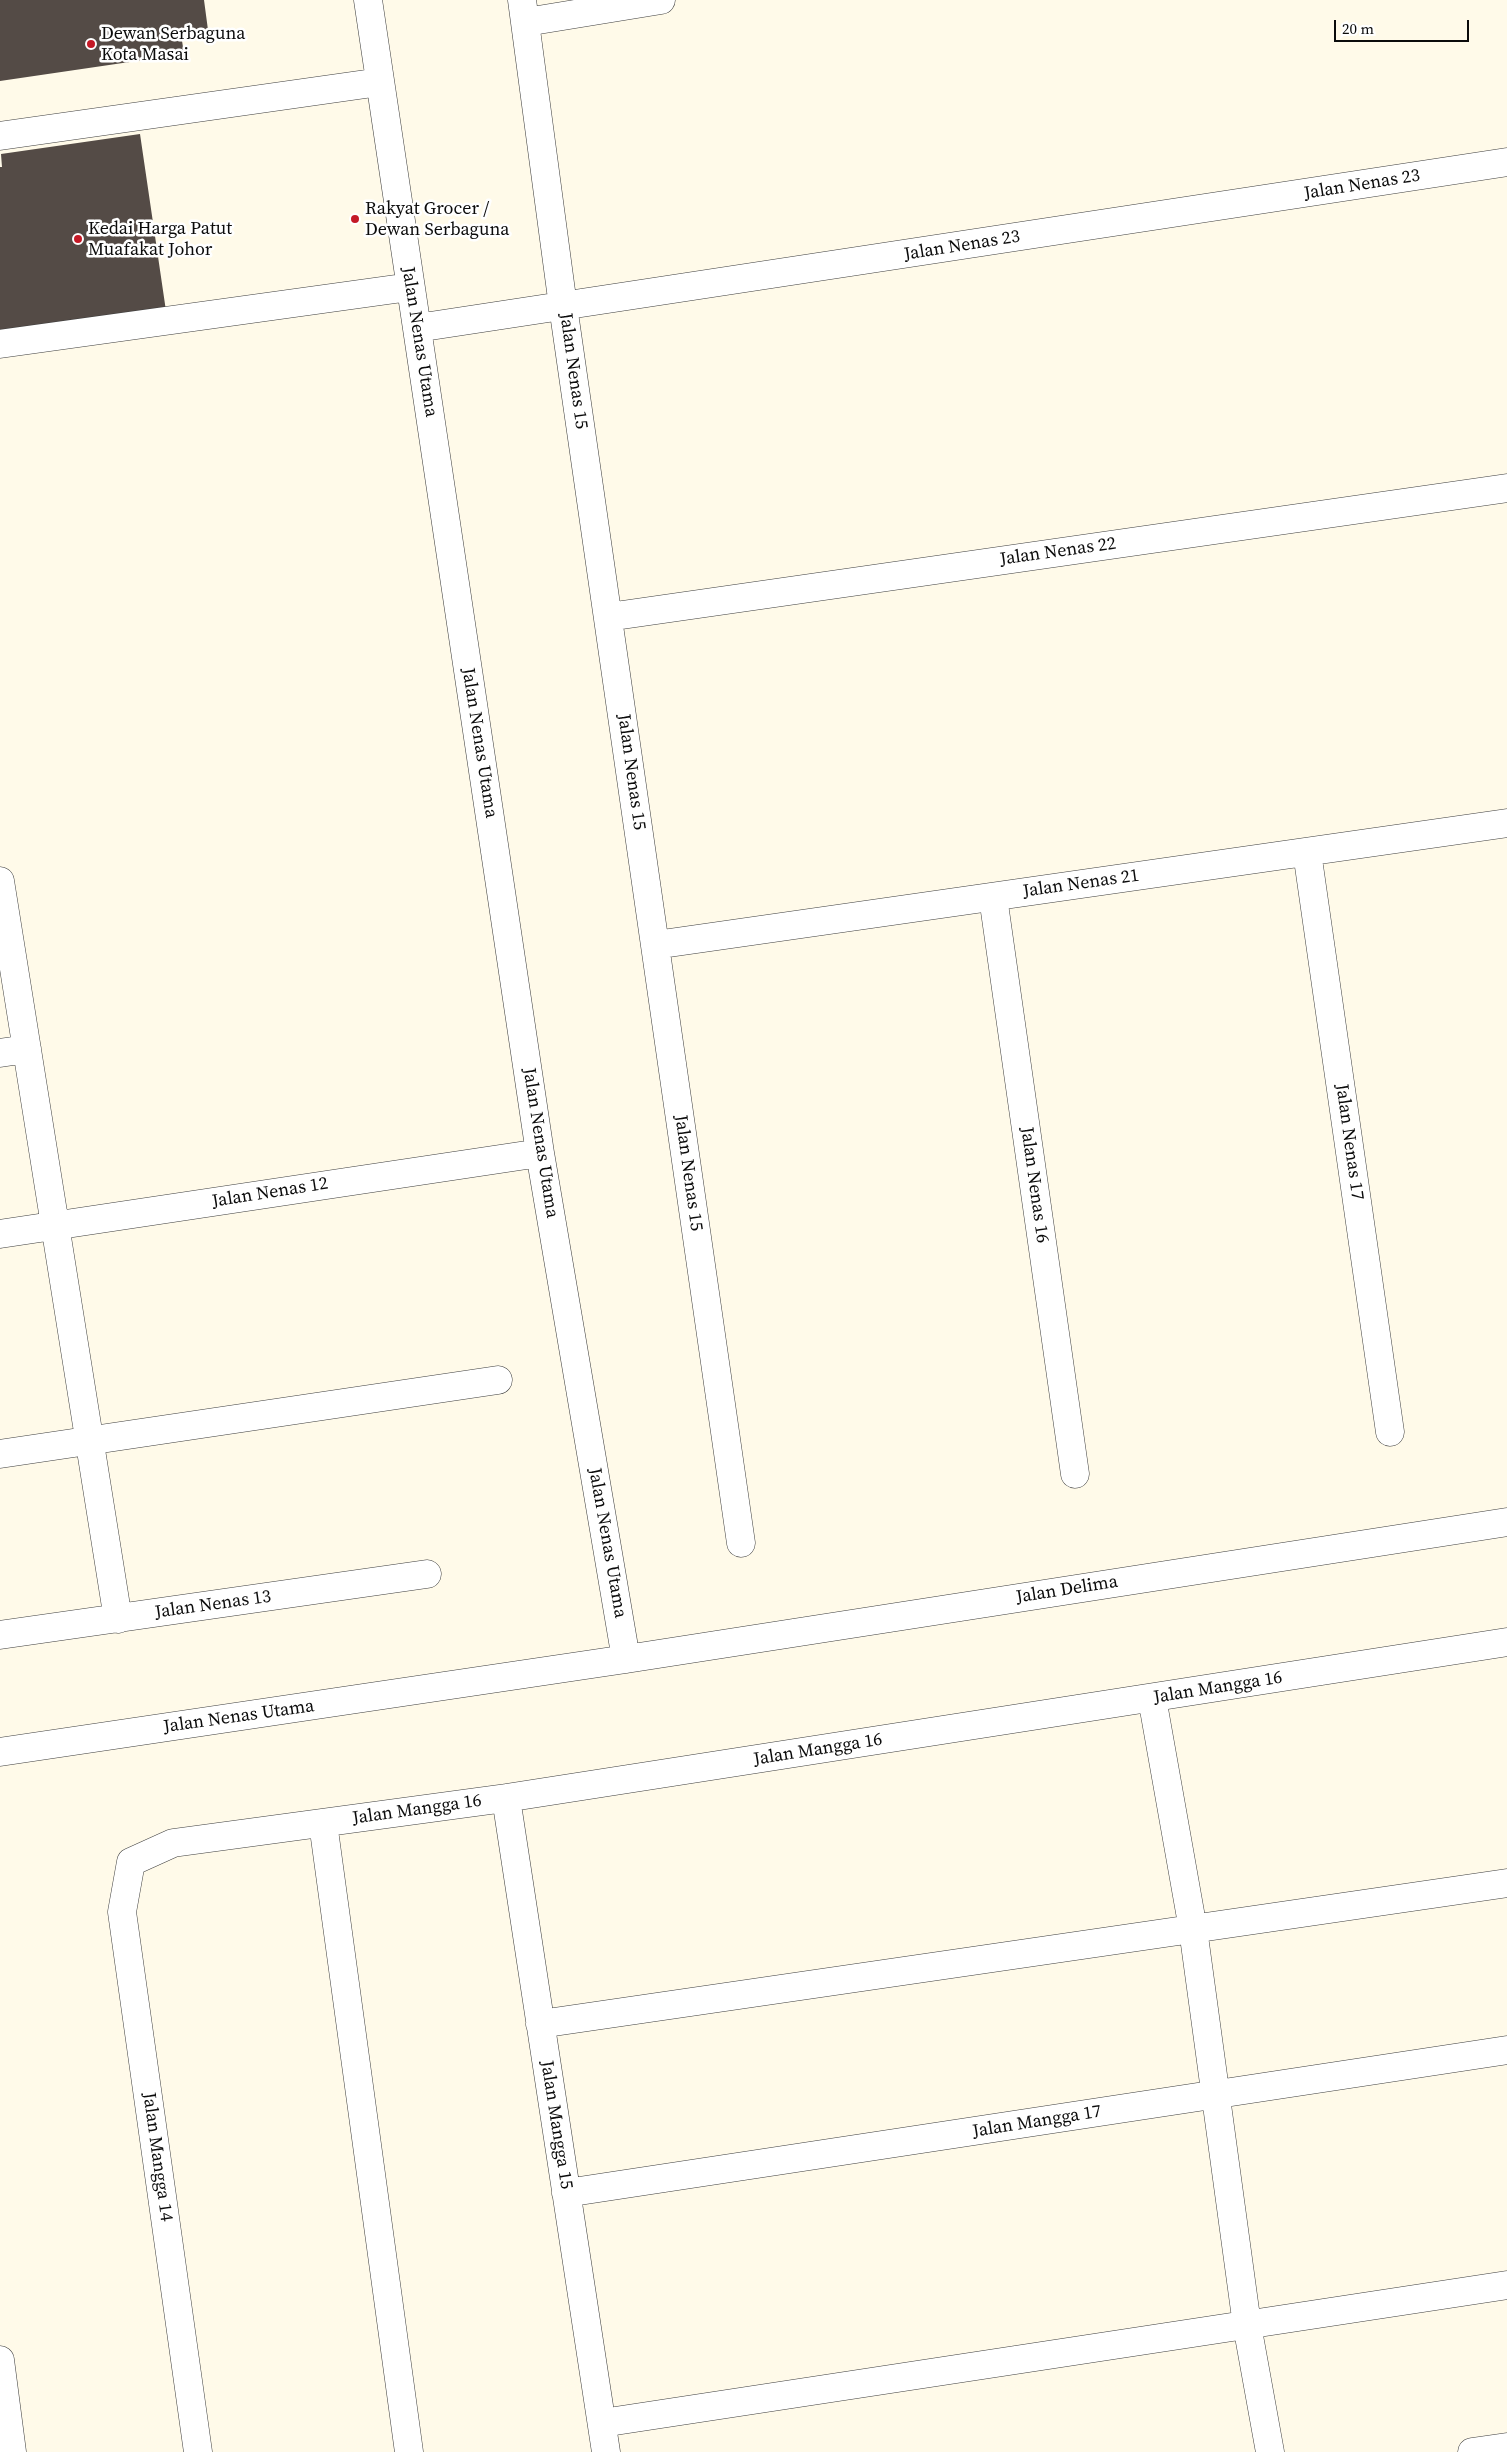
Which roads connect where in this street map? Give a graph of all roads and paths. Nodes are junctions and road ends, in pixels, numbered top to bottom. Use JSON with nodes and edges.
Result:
{"nodes":[{"id":1,"x":368,"y":0,"type":"edge"},
{"id":2,"x":661,"y":0,"type":"edge"},
{"id":3,"x":524,"y":11,"type":"edge"},
{"id":4,"x":380,"y":82,"type":"junction"},
{"id":5,"x":0,"y":136,"type":"edge"},
{"id":6,"x":1507,"y":162,"type":"edge"},
{"id":7,"x":410,"y":287,"type":"junction"},
{"id":8,"x":563,"y":306,"type":"junction"},
{"id":9,"x":417,"y":328,"type":"junction"},
{"id":10,"x":0,"y":344,"type":"edge"},
{"id":11,"x":1507,"y":488,"type":"edge"},
{"id":12,"x":608,"y":617,"type":"junction"},
{"id":13,"x":1507,"y":823,"type":"edge"},
{"id":14,"x":1307,"y":852,"type":"junction"},
{"id":15,"x":0,"y":881,"type":"edge"},
{"id":16,"x":993,"y":897,"type":"junction"},
{"id":17,"x":655,"y":945,"type":"junction"},
{"id":18,"x":27,"y":1049,"type":"junction"},
{"id":19,"x":0,"y":1053,"type":"edge"},
{"id":20,"x":540,"y":1153,"type":"junction"},
{"id":21,"x":55,"y":1226,"type":"junction"},
{"id":22,"x":0,"y":1234,"type":"edge"},
{"id":23,"x":498,"y":1380,"type":"dead end"},
{"id":24,"x":1390,"y":1432,"type":"dead end"},
{"id":25,"x":89,"y":1440,"type":"junction"},
{"id":26,"x":0,"y":1454,"type":"edge"},
{"id":27,"x":1075,"y":1474,"type":"dead end"},
{"id":28,"x":1507,"y":1522,"type":"edge"},
{"id":29,"x":741,"y":1543,"type":"dead end"},
{"id":30,"x":426,"y":1574,"type":"dead end"},
{"id":31,"x":118,"y":1620,"type":"junction"},
{"id":32,"x":0,"y":1635,"type":"edge"},
{"id":33,"x":1507,"y":1642,"type":"edge"},
{"id":34,"x":626,"y":1659,"type":"junction"},
{"id":35,"x":1152,"y":1698,"type":"junction"},
{"id":36,"x":0,"y":1752,"type":"edge"},
{"id":37,"x":506,"y":1798,"type":"junction"},
{"id":38,"x":323,"y":1823,"type":"junction"},
{"id":39,"x":131,"y":1862,"type":"joint"},
{"id":40,"x":1507,"y":1883,"type":"edge"},
{"id":41,"x":1193,"y":1929,"type":"junction"},
{"id":42,"x":540,"y":2024,"type":"junction"},
{"id":43,"x":1507,"y":2050,"type":"edge"},
{"id":44,"x":1215,"y":2095,"type":"junction"},
{"id":45,"x":566,"y":2193,"type":"junction"},
{"id":46,"x":1507,"y":2285,"type":"edge"},
{"id":47,"x":1247,"y":2325,"type":"junction"},
{"id":48,"x":0,"y":2360,"type":"edge"},
{"id":49,"x":602,"y":2423,"type":"junction"},
{"id":50,"x":1507,"y":2447,"type":"edge"},
{"id":51,"x":12,"y":2452,"type":"edge"},
{"id":52,"x":198,"y":2452,"type":"edge"},
{"id":53,"x":409,"y":2452,"type":"edge"},
{"id":54,"x":606,"y":2452,"type":"edge"},
{"id":55,"x":1270,"y":2452,"type":"edge"},
{"id":56,"x":1472,"y":2452,"type":"edge"}],
"edges":[{"from":1,"to":4,"type":"street","name":"Jalan Nenas Utama"},
{"from":2,"to":3,"type":"street"},
{"from":3,"to":8,"type":"street","name":"Jalan Nenas 15"},
{"from":4,"to":5,"type":"street"},
{"from":4,"to":7,"type":"street","name":"Jalan Nenas Utama"},
{"from":6,"to":8,"type":"street","name":"Jalan Nenas 23"},
{"from":7,"to":9,"type":"street","name":"Jalan Nenas Utama"},
{"from":7,"to":10,"type":"street"},
{"from":8,"to":9,"type":"street","name":"Jalan Nenas 23"},
{"from":8,"to":12,"type":"street","name":"Jalan Nenas 15"},
{"from":9,"to":20,"type":"street","name":"Jalan Nenas Utama"},
{"from":11,"to":12,"type":"street","name":"Jalan Nenas 22"},
{"from":12,"to":17,"type":"street","name":"Jalan Nenas 15"},
{"from":13,"to":14,"type":"street","name":"Jalan Nenas 21"},
{"from":14,"to":16,"type":"street","name":"Jalan Nenas 21"},
{"from":14,"to":24,"type":"street","name":"Jalan Nenas 17"},
{"from":15,"to":18,"type":"street"},
{"from":16,"to":17,"type":"street","name":"Jalan Nenas 21"},
{"from":16,"to":27,"type":"street","name":"Jalan Nenas 16"},
{"from":17,"to":29,"type":"street","name":"Jalan Nenas 15"},
{"from":18,"to":19,"type":"street"},
{"from":18,"to":21,"type":"street"},
{"from":20,"to":21,"type":"street","name":"Jalan Nenas 12"},
{"from":20,"to":34,"type":"street","name":"Jalan Nenas Utama"},
{"from":21,"to":22,"type":"street","name":"Jalan Nenas 12"},
{"from":21,"to":25,"type":"street"},
{"from":23,"to":25,"type":"street"},
{"from":25,"to":26,"type":"street"},
{"from":25,"to":31,"type":"street"},
{"from":28,"to":34,"type":"street","name":"Jalan Delima"},
{"from":30,"to":31,"type":"street","name":"Jalan Nenas 13"},
{"from":31,"to":32,"type":"street","name":"Jalan Nenas 13"},
{"from":33,"to":35,"type":"street","name":"Jalan Mangga 16"},
{"from":34,"to":36,"type":"street","name":"Jalan Nenas Utama"},
{"from":35,"to":37,"type":"street","name":"Jalan Mangga 16"},
{"from":35,"to":41,"type":"street"},
{"from":37,"to":38,"type":"street","name":"Jalan Mangga 16"},
{"from":37,"to":42,"type":"street","name":"Jalan Mangga 15"},
{"from":38,"to":39,"type":"street","name":"Jalan Mangga 16"},
{"from":38,"to":53,"type":"street"},
{"from":39,"to":52,"type":"street","name":"Jalan Mangga 14"},
{"from":40,"to":41,"type":"street"},
{"from":41,"to":42,"type":"street"},
{"from":41,"to":44,"type":"street"},
{"from":42,"to":45,"type":"street","name":"Jalan Mangga 15"},
{"from":43,"to":44,"type":"street","name":"Jalan Mangga 17"},
{"from":44,"to":45,"type":"street","name":"Jalan Mangga 17"},
{"from":44,"to":47,"type":"street"},
{"from":45,"to":49,"type":"street","name":"Jalan Mangga 15"},
{"from":46,"to":47,"type":"street"},
{"from":47,"to":49,"type":"street"},
{"from":47,"to":55,"type":"street"},
{"from":48,"to":51,"type":"street"},
{"from":49,"to":54,"type":"street","name":"Jalan Mangga 15"},
{"from":50,"to":56,"type":"street"}]}
